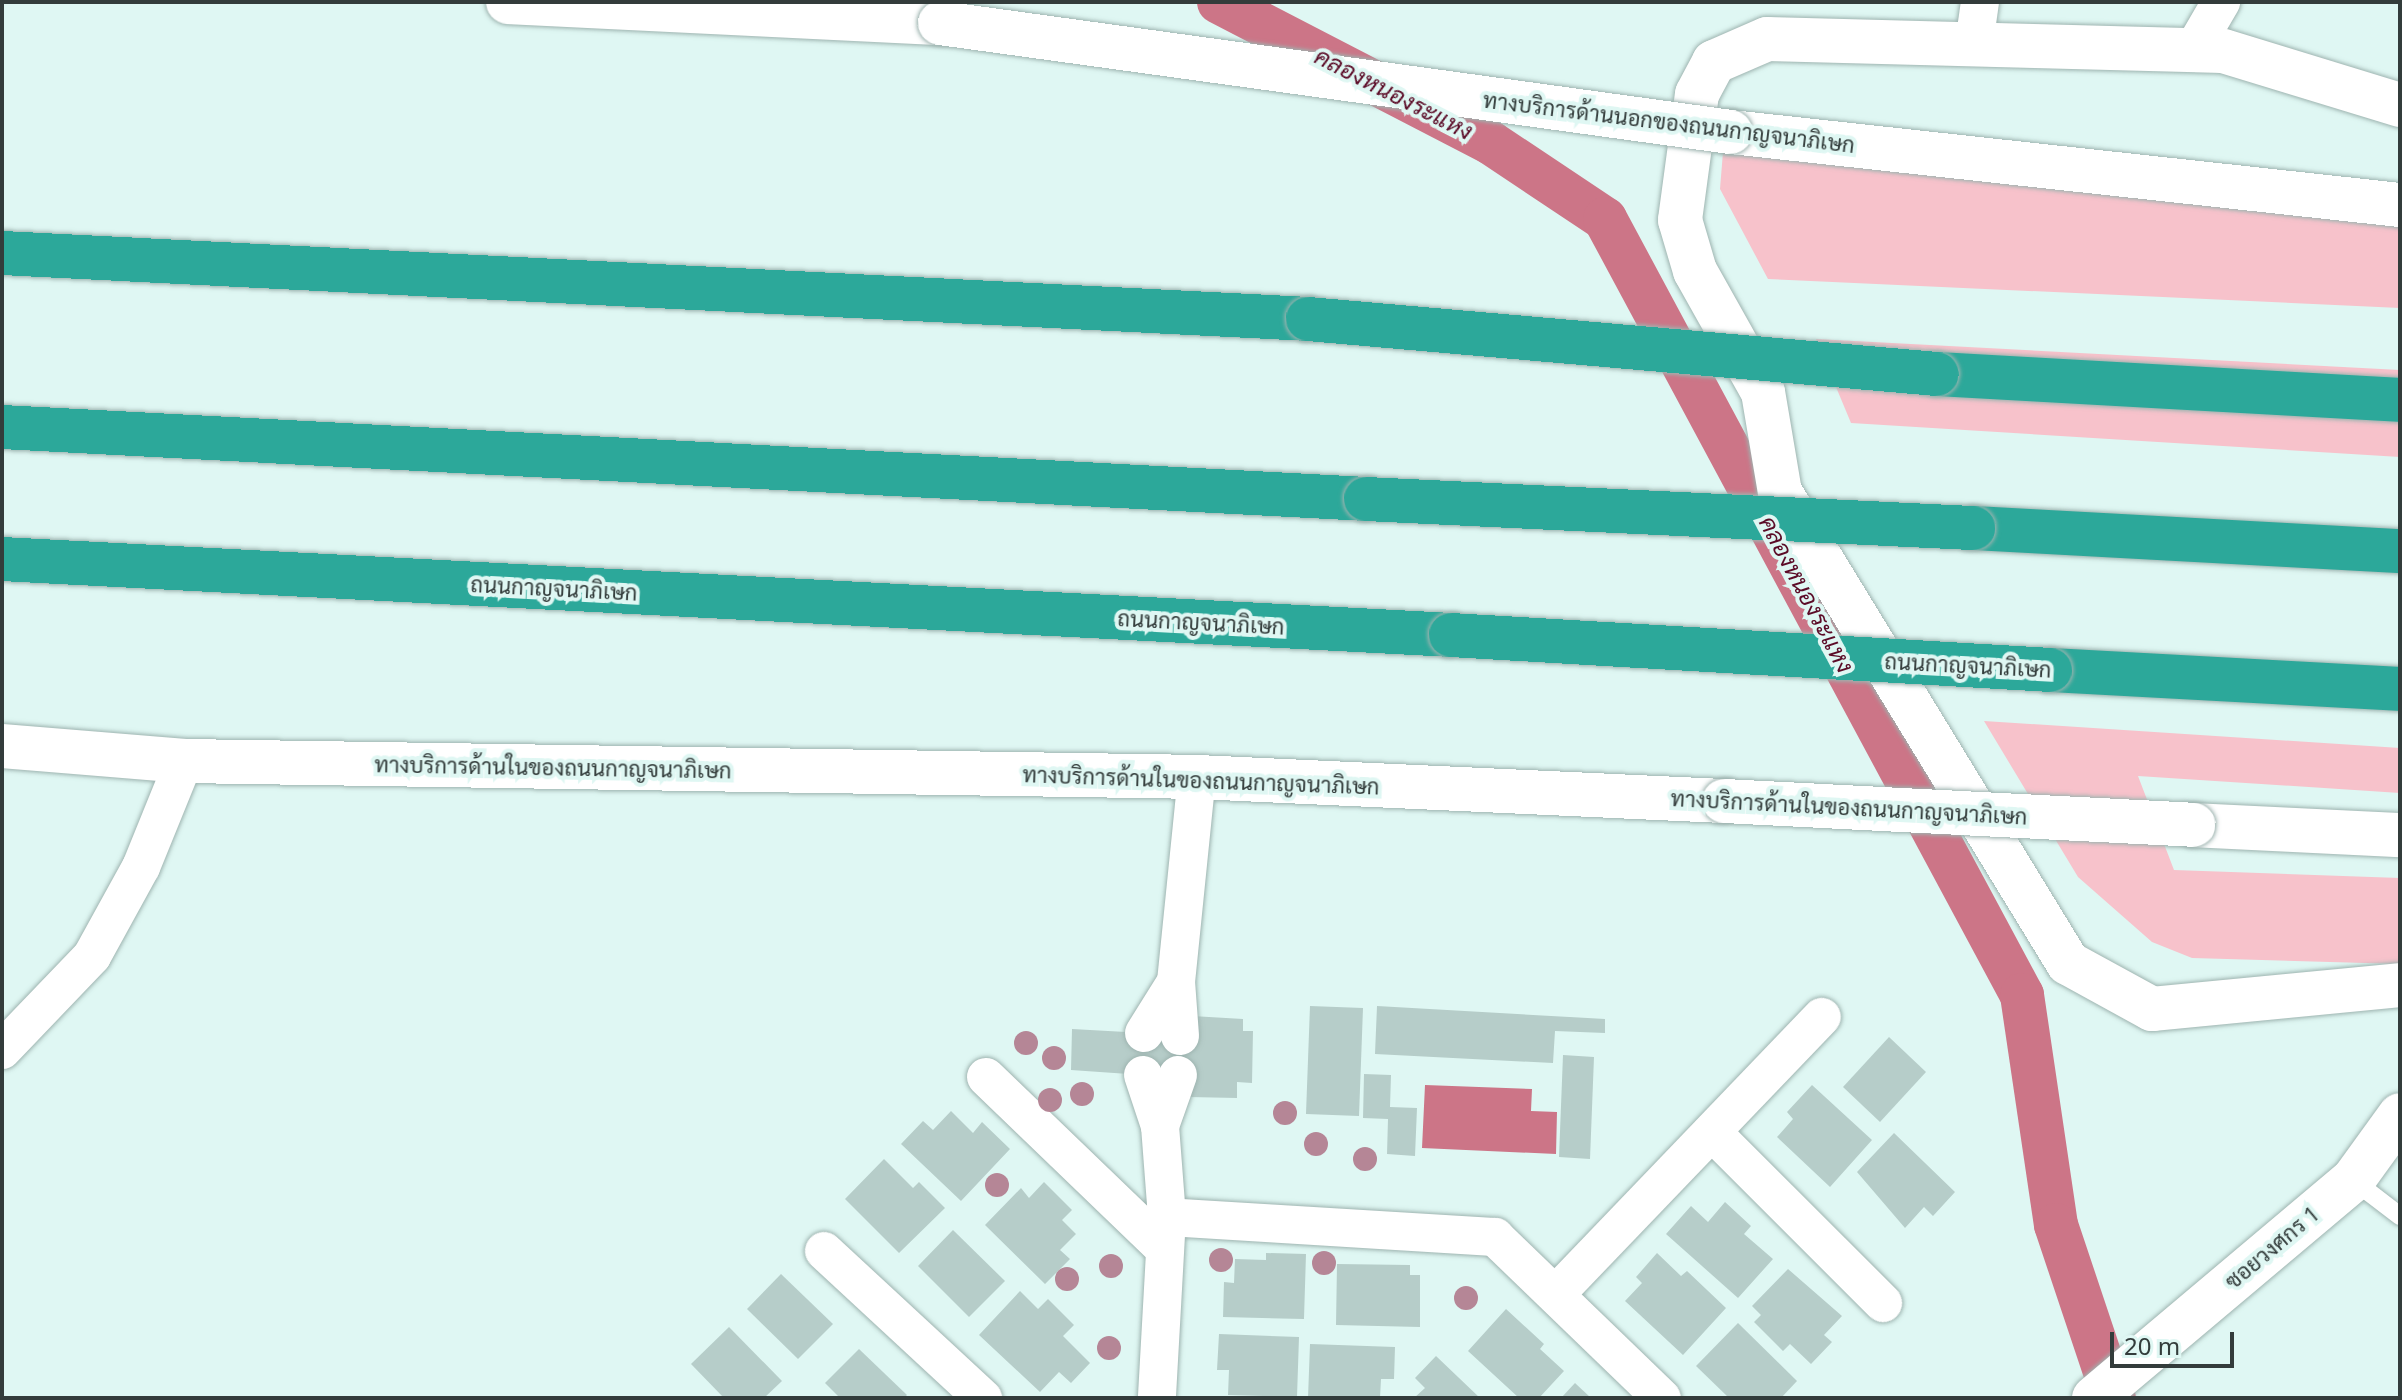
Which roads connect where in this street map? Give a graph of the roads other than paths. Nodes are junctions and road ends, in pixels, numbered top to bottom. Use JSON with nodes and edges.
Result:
{"nodes":[{"id":1,"x":1980,"y":2,"type":"edge"},
{"id":2,"x":2221,"y":2,"type":"edge"},
{"id":3,"x":528,"y":3,"type":"edge"},
{"id":4,"x":1974,"y":44,"type":"junction"},
{"id":5,"x":2193,"y":50,"type":"junction"},
{"id":6,"x":2400,"y":105,"type":"edge"},
{"id":7,"x":2400,"y":205,"type":"edge"},
{"id":8,"x":2,"y":253,"type":"edge"},
{"id":9,"x":2400,"y":400,"type":"edge"},
{"id":10,"x":2,"y":427,"type":"edge"},
{"id":11,"x":2400,"y":551,"type":"edge"},
{"id":12,"x":2,"y":559,"type":"edge"},
{"id":13,"x":2400,"y":689,"type":"edge"},
{"id":14,"x":2,"y":746,"type":"edge"},
{"id":15,"x":184,"y":761,"type":"junction"},
{"id":16,"x":1197,"y":777,"type":"junction"},
{"id":17,"x":2400,"y":835,"type":"edge"},
{"id":18,"x":2400,"y":985,"type":"edge"},
{"id":19,"x":1822,"y":1017,"type":"dead end"},
{"id":20,"x":1162,"y":1034,"type":"dead end"},
{"id":21,"x":2,"y":1050,"type":"edge"},
{"id":22,"x":1160,"y":1075,"type":"dead end"},
{"id":23,"x":986,"y":1077,"type":"dead end"},
{"id":24,"x":2400,"y":1115,"type":"edge"},
{"id":25,"x":1712,"y":1132,"type":"junction"},
{"id":26,"x":2353,"y":1180,"type":"junction"},
{"id":27,"x":2400,"y":1216,"type":"edge"},
{"id":28,"x":1166,"y":1233,"type":"junction"},
{"id":29,"x":824,"y":1251,"type":"dead end"},
{"id":30,"x":1556,"y":1294,"type":"junction"},
{"id":31,"x":1883,"y":1303,"type":"dead end"},
{"id":32,"x":983,"y":1398,"type":"edge"},
{"id":33,"x":1157,"y":1398,"type":"edge"},
{"id":34,"x":1662,"y":1398,"type":"edge"},
{"id":35,"x":2094,"y":1398,"type":"edge"}],
"edges":[{"from":1,"to":4,"type":"street"},
{"from":2,"to":5,"type":"street"},
{"from":3,"to":7,"type":"main road","name":"ทางบริการด้านนอกของถนนกาญจนาภิเษก","bridge":true},
{"from":4,"to":5,"type":"main road"},
{"from":4,"to":18,"type":"main road"},
{"from":5,"to":6,"type":"main road"},
{"from":8,"to":9,"type":"highway","bridge":true},
{"from":10,"to":11,"type":"highway","bridge":true},
{"from":12,"to":13,"type":"highway","name":"ถนนกาญจนาภิเษก","bridge":true},
{"from":14,"to":15,"type":"main road","name":"ทางบริการด้านในของถนนกาญจนาภิเษก"},
{"from":15,"to":16,"type":"main road","name":"ทางบริการด้านในของถนนกาญจนาภิเษก"},
{"from":15,"to":21,"type":"street"},
{"from":16,"to":17,"type":"main road","name":"ทางบริการด้านในของถนนกาญจนาภิเษก","bridge":true},
{"from":16,"to":20,"type":"street"},
{"from":19,"to":25,"type":"street"},
{"from":22,"to":28,"type":"street"},
{"from":23,"to":28,"type":"street"},
{"from":24,"to":26,"type":"main road","name":"ซอยวงศกร 1"},
{"from":25,"to":30,"type":"street"},
{"from":25,"to":31,"type":"street"},
{"from":26,"to":27,"type":"lane"},
{"from":26,"to":35,"type":"main road","name":"ซอยวงศกร 1"},
{"from":28,"to":30,"type":"street"},
{"from":28,"to":33,"type":"street"},
{"from":29,"to":32,"type":"street"},
{"from":30,"to":34,"type":"street"}]}
